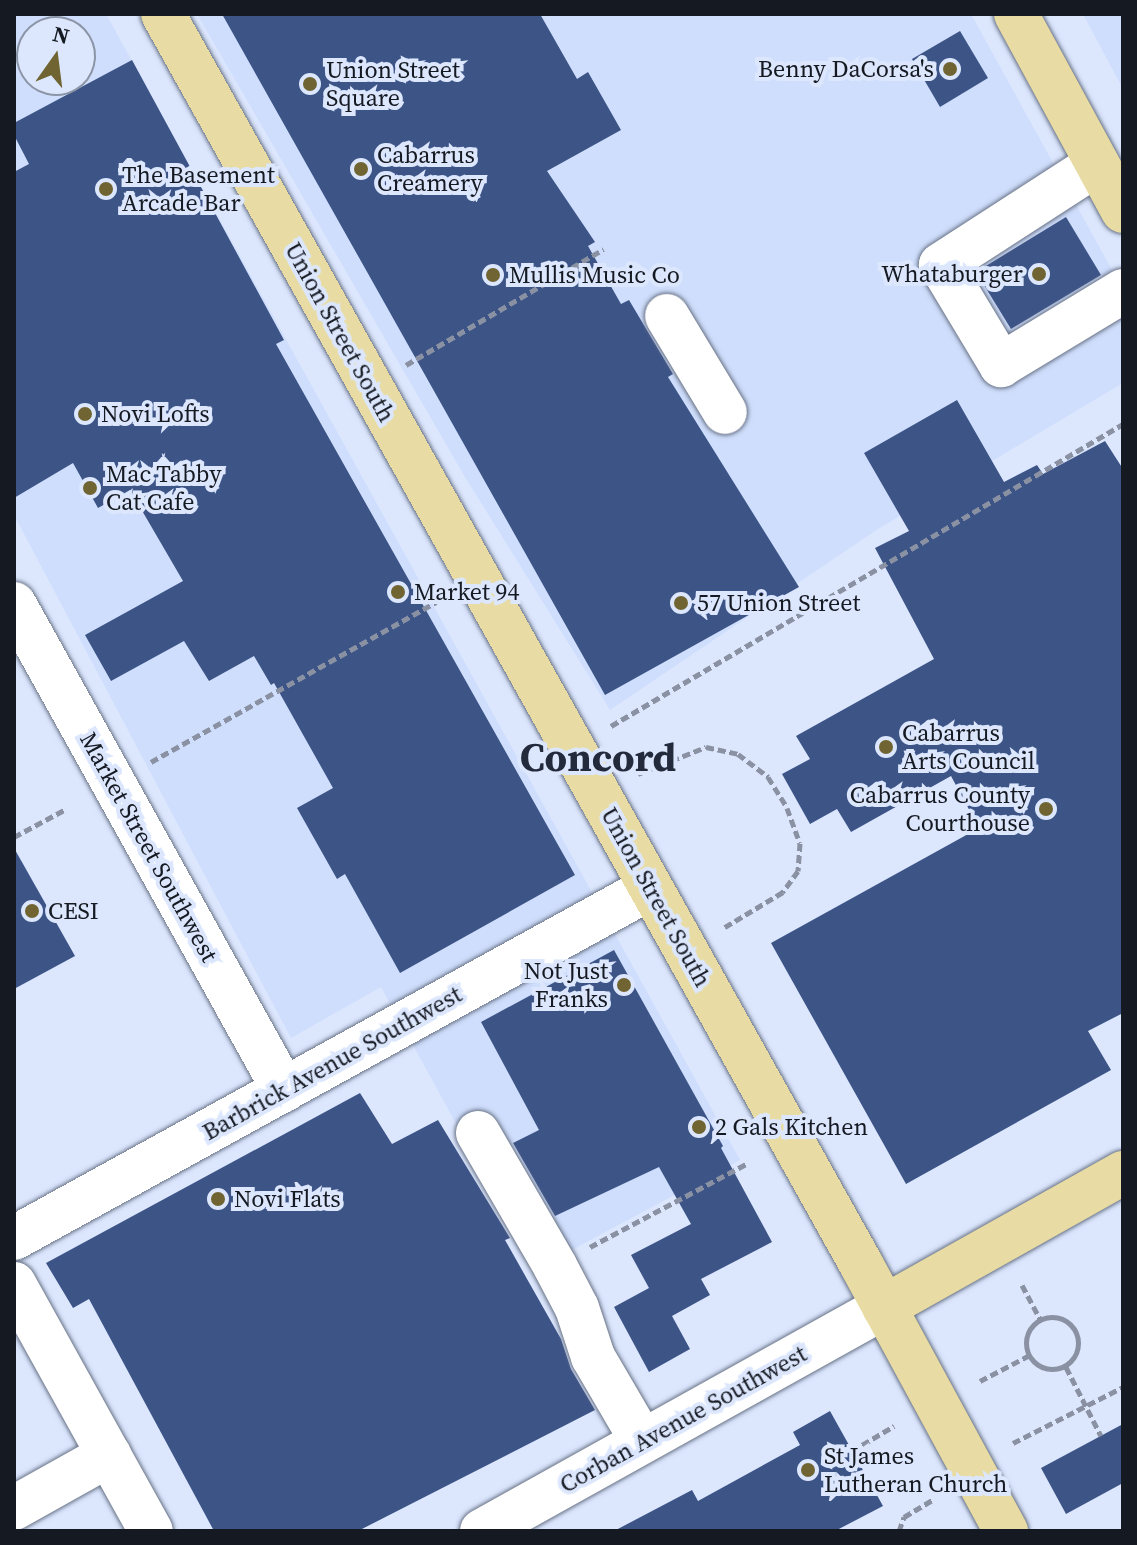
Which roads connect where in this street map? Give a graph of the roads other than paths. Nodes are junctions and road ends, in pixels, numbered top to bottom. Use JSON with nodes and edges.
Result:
{"nodes":[{"id":1,"x":163,"y":14,"type":"edge"},
{"id":2,"x":1016,"y":14,"type":"edge"},
{"id":3,"x":1097,"y":164,"type":"junction"},
{"id":4,"x":1123,"y":211,"type":"edge"},
{"id":5,"x":1123,"y":291,"type":"edge"},
{"id":6,"x":667,"y":316,"type":"dead end"},
{"id":7,"x":725,"y":412,"type":"dead end"},
{"id":8,"x":14,"y":604,"type":"edge"},
{"id":9,"x":650,"y":888,"type":"junction"},
{"id":10,"x":284,"y":1090,"type":"junction"},
{"id":11,"x":478,"y":1133,"type":"dead end"},
{"id":12,"x":1123,"y":1173,"type":"edge"},
{"id":13,"x":14,"y":1238,"type":"edge"},
{"id":14,"x":14,"y":1284,"type":"edge"},
{"id":15,"x":884,"y":1307,"type":"junction"},
{"id":16,"x":642,"y":1441,"type":"junction"},
{"id":17,"x":109,"y":1455,"type":"junction"},
{"id":18,"x":14,"y":1508,"type":"edge"},
{"id":19,"x":151,"y":1531,"type":"edge"},
{"id":20,"x":482,"y":1531,"type":"edge"},
{"id":21,"x":1006,"y":1531,"type":"edge"}],
"edges":[{"from":1,"to":9,"type":"main road","name":"Union Street South"},
{"from":2,"to":3,"type":"main road"},
{"from":3,"to":4,"type":"main road"},
{"from":3,"to":5,"type":"street"},
{"from":6,"to":7,"type":"street"},
{"from":8,"to":10,"type":"street","name":"Market Street Southwest"},
{"from":9,"to":10,"type":"street","name":"Barbrick Avenue Southwest"},
{"from":9,"to":15,"type":"main road","name":"Union Street South"},
{"from":10,"to":13,"type":"street","name":"Barbrick Avenue Southwest"},
{"from":11,"to":16,"type":"street"},
{"from":12,"to":15,"type":"main road"},
{"from":14,"to":17,"type":"street"},
{"from":15,"to":16,"type":"street","name":"Corban Avenue Southwest"},
{"from":15,"to":21,"type":"main road","name":"Union Street South"},
{"from":16,"to":20,"type":"street","name":"Corban Avenue Southwest"},
{"from":17,"to":18,"type":"street"},
{"from":17,"to":19,"type":"street"}]}
